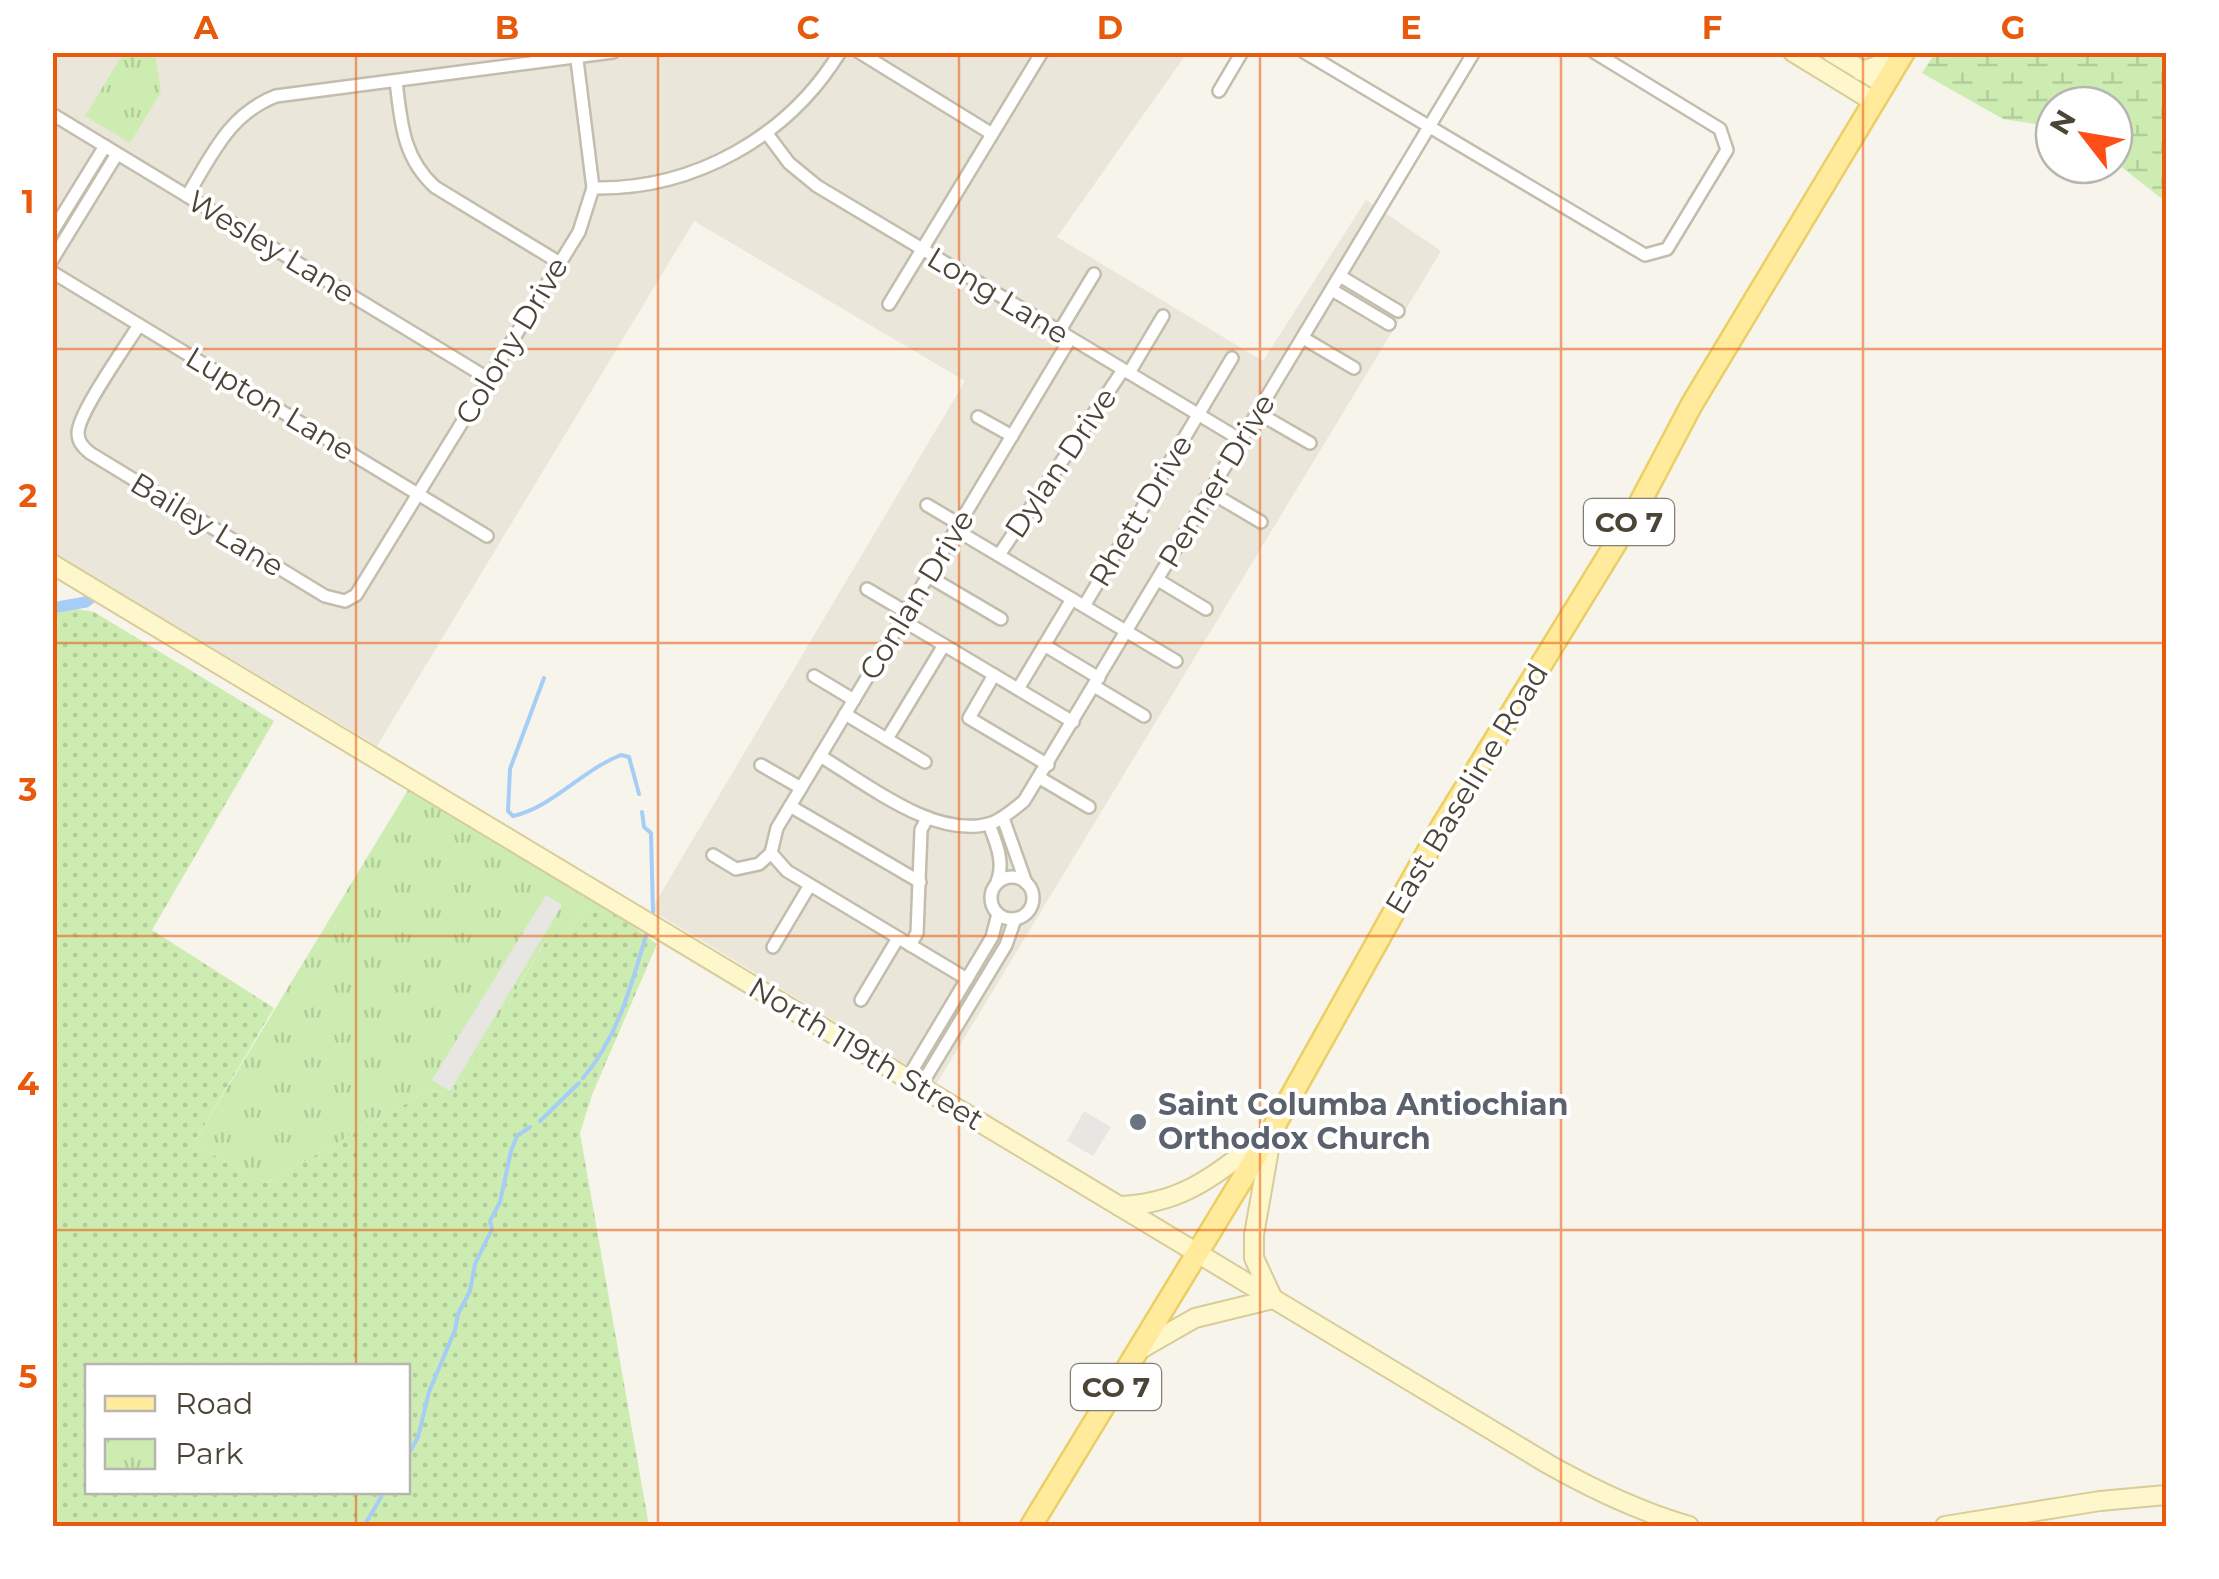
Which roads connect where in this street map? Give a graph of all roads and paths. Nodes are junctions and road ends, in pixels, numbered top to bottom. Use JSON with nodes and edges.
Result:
{"nodes":[{"id":1,"x":612,"y":52,"type":"edge"},
{"id":2,"x":840,"y":52,"type":"edge"},
{"id":3,"x":859,"y":52,"type":"edge"},
{"id":4,"x":1042,"y":52,"type":"edge"},
{"id":5,"x":1242,"y":52,"type":"edge"},
{"id":6,"x":1304,"y":52,"type":"edge"},
{"id":7,"x":1474,"y":52,"type":"edge"},
{"id":8,"x":1594,"y":52,"type":"edge"},
{"id":9,"x":1793,"y":52,"type":"edge"},
{"id":10,"x":1831,"y":52,"type":"edge"},
{"id":11,"x":1890,"y":52,"type":"edge"},
{"id":12,"x":1904,"y":52,"type":"edge"},
{"id":13,"x":576,"y":55,"type":"edge"},
{"id":14,"x":1861,"y":71,"type":"junction"},
{"id":15,"x":396,"y":82,"type":"junction"},
{"id":16,"x":1219,"y":91,"type":"dead end"},
{"id":17,"x":1878,"y":93,"type":"junction"},
{"id":18,"x":52,"y":114,"type":"edge"},
{"id":19,"x":1431,"y":125,"type":"junction"},
{"id":20,"x":992,"y":134,"type":"junction"},
{"id":21,"x":768,"y":135,"type":"junction"},
{"id":22,"x":105,"y":146,"type":"junction"},
{"id":23,"x":117,"y":154,"type":"junction"},
{"id":24,"x":593,"y":188,"type":"junction"},
{"id":25,"x":186,"y":196,"type":"junction"},
{"id":26,"x":52,"y":232,"type":"edge"},
{"id":27,"x":921,"y":250,"type":"junction"},
{"id":28,"x":52,"y":260,"type":"edge"},
{"id":29,"x":560,"y":264,"type":"junction"},
{"id":30,"x":52,"y":272,"type":"edge"},
{"id":31,"x":1094,"y":274,"type":"dead end"},
{"id":32,"x":1340,"y":276,"type":"junction"},
{"id":33,"x":1332,"y":290,"type":"junction"},
{"id":34,"x":889,"y":304,"type":"dead end"},
{"id":35,"x":1398,"y":311,"type":"dead end"},
{"id":36,"x":1163,"y":316,"type":"dead end"},
{"id":37,"x":1389,"y":324,"type":"dead end"},
{"id":38,"x":138,"y":325,"type":"junction"},
{"id":39,"x":1064,"y":335,"type":"junction"},
{"id":40,"x":1303,"y":338,"type":"junction"},
{"id":41,"x":1232,"y":358,"type":"dead end"},
{"id":42,"x":1354,"y":368,"type":"dead end"},
{"id":43,"x":1126,"y":372,"type":"junction"},
{"id":44,"x":489,"y":379,"type":"junction"},
{"id":45,"x":1258,"y":413,"type":"junction"},
{"id":46,"x":1198,"y":415,"type":"junction"},
{"id":47,"x":978,"y":417,"type":"dead end"},
{"id":48,"x":1012,"y":436,"type":"junction"},
{"id":49,"x":1241,"y":440,"type":"junction"},
{"id":50,"x":1310,"y":444,"type":"dead end"},
{"id":51,"x":1210,"y":492,"type":"junction"},
{"id":52,"x":419,"y":494,"type":"junction"},
{"id":53,"x":927,"y":505,"type":"dead end"},
{"id":54,"x":1262,"y":522,"type":"dead end"},
{"id":55,"x":957,"y":527,"type":"junction"},
{"id":56,"x":488,"y":536,"type":"dead end"},
{"id":57,"x":999,"y":556,"type":"junction"},
{"id":58,"x":52,"y":564,"type":"edge"},
{"id":59,"x":928,"y":576,"type":"junction"},
{"id":60,"x":1158,"y":580,"type":"junction"},
{"id":61,"x":867,"y":589,"type":"dead end"},
{"id":62,"x":1072,"y":599,"type":"junction"},
{"id":63,"x":345,"y":601,"type":"joint"},
{"id":64,"x":1084,"y":606,"type":"junction"},
{"id":65,"x":1206,"y":609,"type":"dead end"},
{"id":66,"x":904,"y":616,"type":"junction"},
{"id":67,"x":1000,"y":619,"type":"dead end"},
{"id":68,"x":1127,"y":632,"type":"junction"},
{"id":69,"x":944,"y":645,"type":"junction"},
{"id":70,"x":1044,"y":646,"type":"junction"},
{"id":71,"x":1176,"y":661,"type":"dead end"},
{"id":72,"x":994,"y":675,"type":"junction"},
{"id":73,"x":814,"y":676,"type":"dead end"},
{"id":74,"x":1097,"y":682,"type":"junction"},
{"id":75,"x":1018,"y":689,"type":"junction"},
{"id":76,"x":854,"y":700,"type":"junction"},
{"id":77,"x":846,"y":714,"type":"junction"},
{"id":78,"x":1144,"y":716,"type":"dead end"},
{"id":79,"x":1073,"y":722,"type":"junction"},
{"id":80,"x":887,"y":739,"type":"junction"},
{"id":81,"x":820,"y":756,"type":"junction"},
{"id":82,"x":925,"y":762,"type":"dead end"},
{"id":83,"x":761,"y":765,"type":"dead end"},
{"id":84,"x":1048,"y":765,"type":"junction"},
{"id":85,"x":1040,"y":778,"type":"junction"},
{"id":86,"x":801,"y":788,"type":"junction"},
{"id":87,"x":790,"y":806,"type":"junction"},
{"id":88,"x":1088,"y":807,"type":"dead end"},
{"id":89,"x":926,"y":818,"type":"junction"},
{"id":90,"x":1003,"y":818,"type":"junction"},
{"id":91,"x":988,"y":824,"type":"junction"},
{"id":92,"x":771,"y":853,"type":"junction"},
{"id":93,"x":713,"y":856,"type":"dead end"},
{"id":94,"x":920,"y":882,"type":"junction"},
{"id":95,"x":1026,"y":883,"type":"junction"},
{"id":96,"x":996,"y":884,"type":"junction"},
{"id":97,"x":810,"y":886,"type":"junction"},
{"id":98,"x":998,"y":914,"type":"junction"},
{"id":99,"x":1015,"y":919,"type":"junction"},
{"id":100,"x":898,"y":938,"type":"junction"},
{"id":101,"x":910,"y":945,"type":"junction"},
{"id":102,"x":773,"y":947,"type":"dead end"},
{"id":103,"x":968,"y":979,"type":"junction"},
{"id":104,"x":861,"y":1000,"type":"dead end"},
{"id":105,"x":914,"y":1083,"type":"junction"},
{"id":106,"x":1272,"y":1132,"type":"junction"},
{"id":107,"x":1119,"y":1206,"type":"junction"},
{"id":108,"x":1198,"y":1253,"type":"junction"},
{"id":109,"x":1274,"y":1298,"type":"junction"},
{"id":110,"x":1138,"y":1350,"type":"junction"},
{"id":111,"x":2166,"y":1495,"type":"edge"},
{"id":112,"x":1031,"y":1526,"type":"edge"},
{"id":113,"x":1688,"y":1526,"type":"edge"},
{"id":114,"x":1945,"y":1526,"type":"edge"}],
"edges":[{"from":1,"to":13,"type":"street"},
{"from":2,"to":21,"type":"street"},
{"from":3,"to":20,"type":"street"},
{"from":4,"to":20,"type":"street"},
{"from":5,"to":16,"type":"street"},
{"from":6,"to":19,"type":"street"},
{"from":7,"to":19,"type":"street","name":"Penner Drive"},
{"from":8,"to":19,"type":"street"},
{"from":9,"to":17,"type":"street"},
{"from":10,"to":14,"type":"street"},
{"from":11,"to":14,"type":"street"},
{"from":12,"to":17,"type":"main road","name":"East Baseline Road","number":"CO 7"},
{"from":13,"to":15,"type":"street"},
{"from":13,"to":24,"type":"street","name":"Colony Drive"},
{"from":14,"to":17,"type":"street"},
{"from":15,"to":25,"type":"street"},
{"from":15,"to":29,"type":"street"},
{"from":17,"to":106,"type":"main road","name":"East Baseline Road","number":"CO 7"},
{"from":18,"to":22,"type":"street","name":"Wesley Lane"},
{"from":19,"to":32,"type":"street","name":"Penner Drive"},
{"from":20,"to":27,"type":"street"},
{"from":21,"to":24,"type":"street"},
{"from":21,"to":27,"type":"street","name":"Long Lane"},
{"from":22,"to":23,"type":"street","name":"Wesley Lane"},
{"from":22,"to":26,"type":"street"},
{"from":23,"to":25,"type":"street","name":"Wesley Lane"},
{"from":23,"to":28,"type":"street"},
{"from":24,"to":29,"type":"street","name":"Colony Drive"},
{"from":25,"to":44,"type":"street","name":"Wesley Lane"},
{"from":27,"to":34,"type":"street"},
{"from":27,"to":39,"type":"street","name":"Long Lane"},
{"from":29,"to":44,"type":"street","name":"Colony Drive"},
{"from":30,"to":38,"type":"street","name":"Lupton Lane"},
{"from":31,"to":39,"type":"street","name":"Conlan Drive"},
{"from":32,"to":33,"type":"street","name":"Penner Drive"},
{"from":32,"to":35,"type":"street"},
{"from":33,"to":37,"type":"street"},
{"from":33,"to":40,"type":"street","name":"Penner Drive"},
{"from":36,"to":43,"type":"street","name":"Dylan Drive"},
{"from":38,"to":52,"type":"street","name":"Lupton Lane"},
{"from":38,"to":63,"type":"street","name":"Bailey Lane"},
{"from":39,"to":43,"type":"street","name":"Long Lane"},
{"from":39,"to":48,"type":"street","name":"Conlan Drive"},
{"from":40,"to":42,"type":"street"},
{"from":40,"to":45,"type":"street","name":"Penner Drive"},
{"from":41,"to":46,"type":"street","name":"Rhett Drive"},
{"from":43,"to":46,"type":"street","name":"Long Lane"},
{"from":43,"to":57,"type":"street","name":"Dylan Drive"},
{"from":44,"to":52,"type":"street","name":"Colony Drive"},
{"from":45,"to":49,"type":"street","name":"Penner Drive"},
{"from":45,"to":50,"type":"street"},
{"from":46,"to":49,"type":"street","name":"Long Lane"},
{"from":46,"to":64,"type":"street","name":"Rhett Drive"},
{"from":47,"to":48,"type":"street"},
{"from":48,"to":55,"type":"street","name":"Conlan Drive"},
{"from":49,"to":51,"type":"street","name":"Penner Drive"},
{"from":51,"to":54,"type":"street"},
{"from":51,"to":60,"type":"street","name":"Penner Drive"},
{"from":52,"to":56,"type":"street","name":"Lupton Lane"},
{"from":52,"to":63,"type":"street","name":"Colony Drive"},
{"from":53,"to":55,"type":"street"},
{"from":55,"to":57,"type":"street"},
{"from":55,"to":59,"type":"street","name":"Conlan Drive"},
{"from":57,"to":62,"type":"street"},
{"from":58,"to":105,"type":"street","name":"North 119th Street"},
{"from":59,"to":66,"type":"street","name":"Conlan Drive"},
{"from":59,"to":67,"type":"street"},
{"from":60,"to":65,"type":"street"},
{"from":60,"to":68,"type":"street","name":"Penner Drive"},
{"from":61,"to":66,"type":"street"},
{"from":62,"to":64,"type":"street"},
{"from":62,"to":70,"type":"street"},
{"from":64,"to":68,"type":"street"},
{"from":66,"to":69,"type":"street"},
{"from":66,"to":76,"type":"street","name":"Conlan Drive"},
{"from":68,"to":71,"type":"street"},
{"from":68,"to":74,"type":"street","name":"Penner Drive"},
{"from":69,"to":72,"type":"street"},
{"from":69,"to":80,"type":"street"},
{"from":70,"to":74,"type":"street"},
{"from":70,"to":75,"type":"street"},
{"from":72,"to":75,"type":"street"},
{"from":72,"to":84,"type":"street"},
{"from":73,"to":76,"type":"street"},
{"from":74,"to":78,"type":"street"},
{"from":74,"to":79,"type":"street","name":"Penner Drive"},
{"from":75,"to":79,"type":"street"},
{"from":76,"to":77,"type":"street","name":"Conlan Drive"},
{"from":77,"to":80,"type":"street"},
{"from":77,"to":81,"type":"street","name":"Conlan Drive"},
{"from":79,"to":84,"type":"street","name":"Penner Drive"},
{"from":80,"to":82,"type":"street"},
{"from":81,"to":86,"type":"street","name":"Conlan Drive"},
{"from":81,"to":89,"type":"street"},
{"from":83,"to":86,"type":"street"},
{"from":84,"to":85,"type":"street","name":"Penner Drive"},
{"from":85,"to":88,"type":"street"},
{"from":85,"to":90,"type":"street","name":"Penner Drive"},
{"from":86,"to":87,"type":"street","name":"Conlan Drive"},
{"from":87,"to":92,"type":"street","name":"Conlan Drive"},
{"from":87,"to":94,"type":"street"},
{"from":89,"to":91,"type":"street"},
{"from":89,"to":94,"type":"street"},
{"from":90,"to":91,"type":"street","name":"Penner Drive"},
{"from":90,"to":95,"type":"street"},
{"from":91,"to":96,"type":"street"},
{"from":92,"to":93,"type":"street"},
{"from":92,"to":97,"type":"street"},
{"from":94,"to":101,"type":"street"},
{"from":95,"to":96,"type":"street"},
{"from":95,"to":99,"type":"street"},
{"from":96,"to":98,"type":"street"},
{"from":97,"to":100,"type":"street"},
{"from":97,"to":102,"type":"street"},
{"from":98,"to":99,"type":"street"},
{"from":98,"to":103,"type":"street"},
{"from":99,"to":105,"type":"street"},
{"from":100,"to":101,"type":"street"},
{"from":100,"to":104,"type":"street"},
{"from":101,"to":103,"type":"street"},
{"from":103,"to":105,"type":"street"},
{"from":105,"to":107,"type":"street","name":"North 119th Street"},
{"from":106,"to":107,"type":"street"},
{"from":106,"to":108,"type":"main road","name":"East Baseline Road","number":"CO 7"},
{"from":106,"to":109,"type":"street"},
{"from":107,"to":108,"type":"street","name":"North 119th Street"},
{"from":108,"to":109,"type":"street","name":"North 119th Street"},
{"from":108,"to":110,"type":"main road","name":"East Baseline Road","number":"CO 7"},
{"from":109,"to":110,"type":"street"},
{"from":109,"to":113,"type":"street","name":"North 119th Street"},
{"from":110,"to":112,"type":"main road","name":"East Baseline Road","number":"CO 7"},
{"from":111,"to":114,"type":"street"}]}
